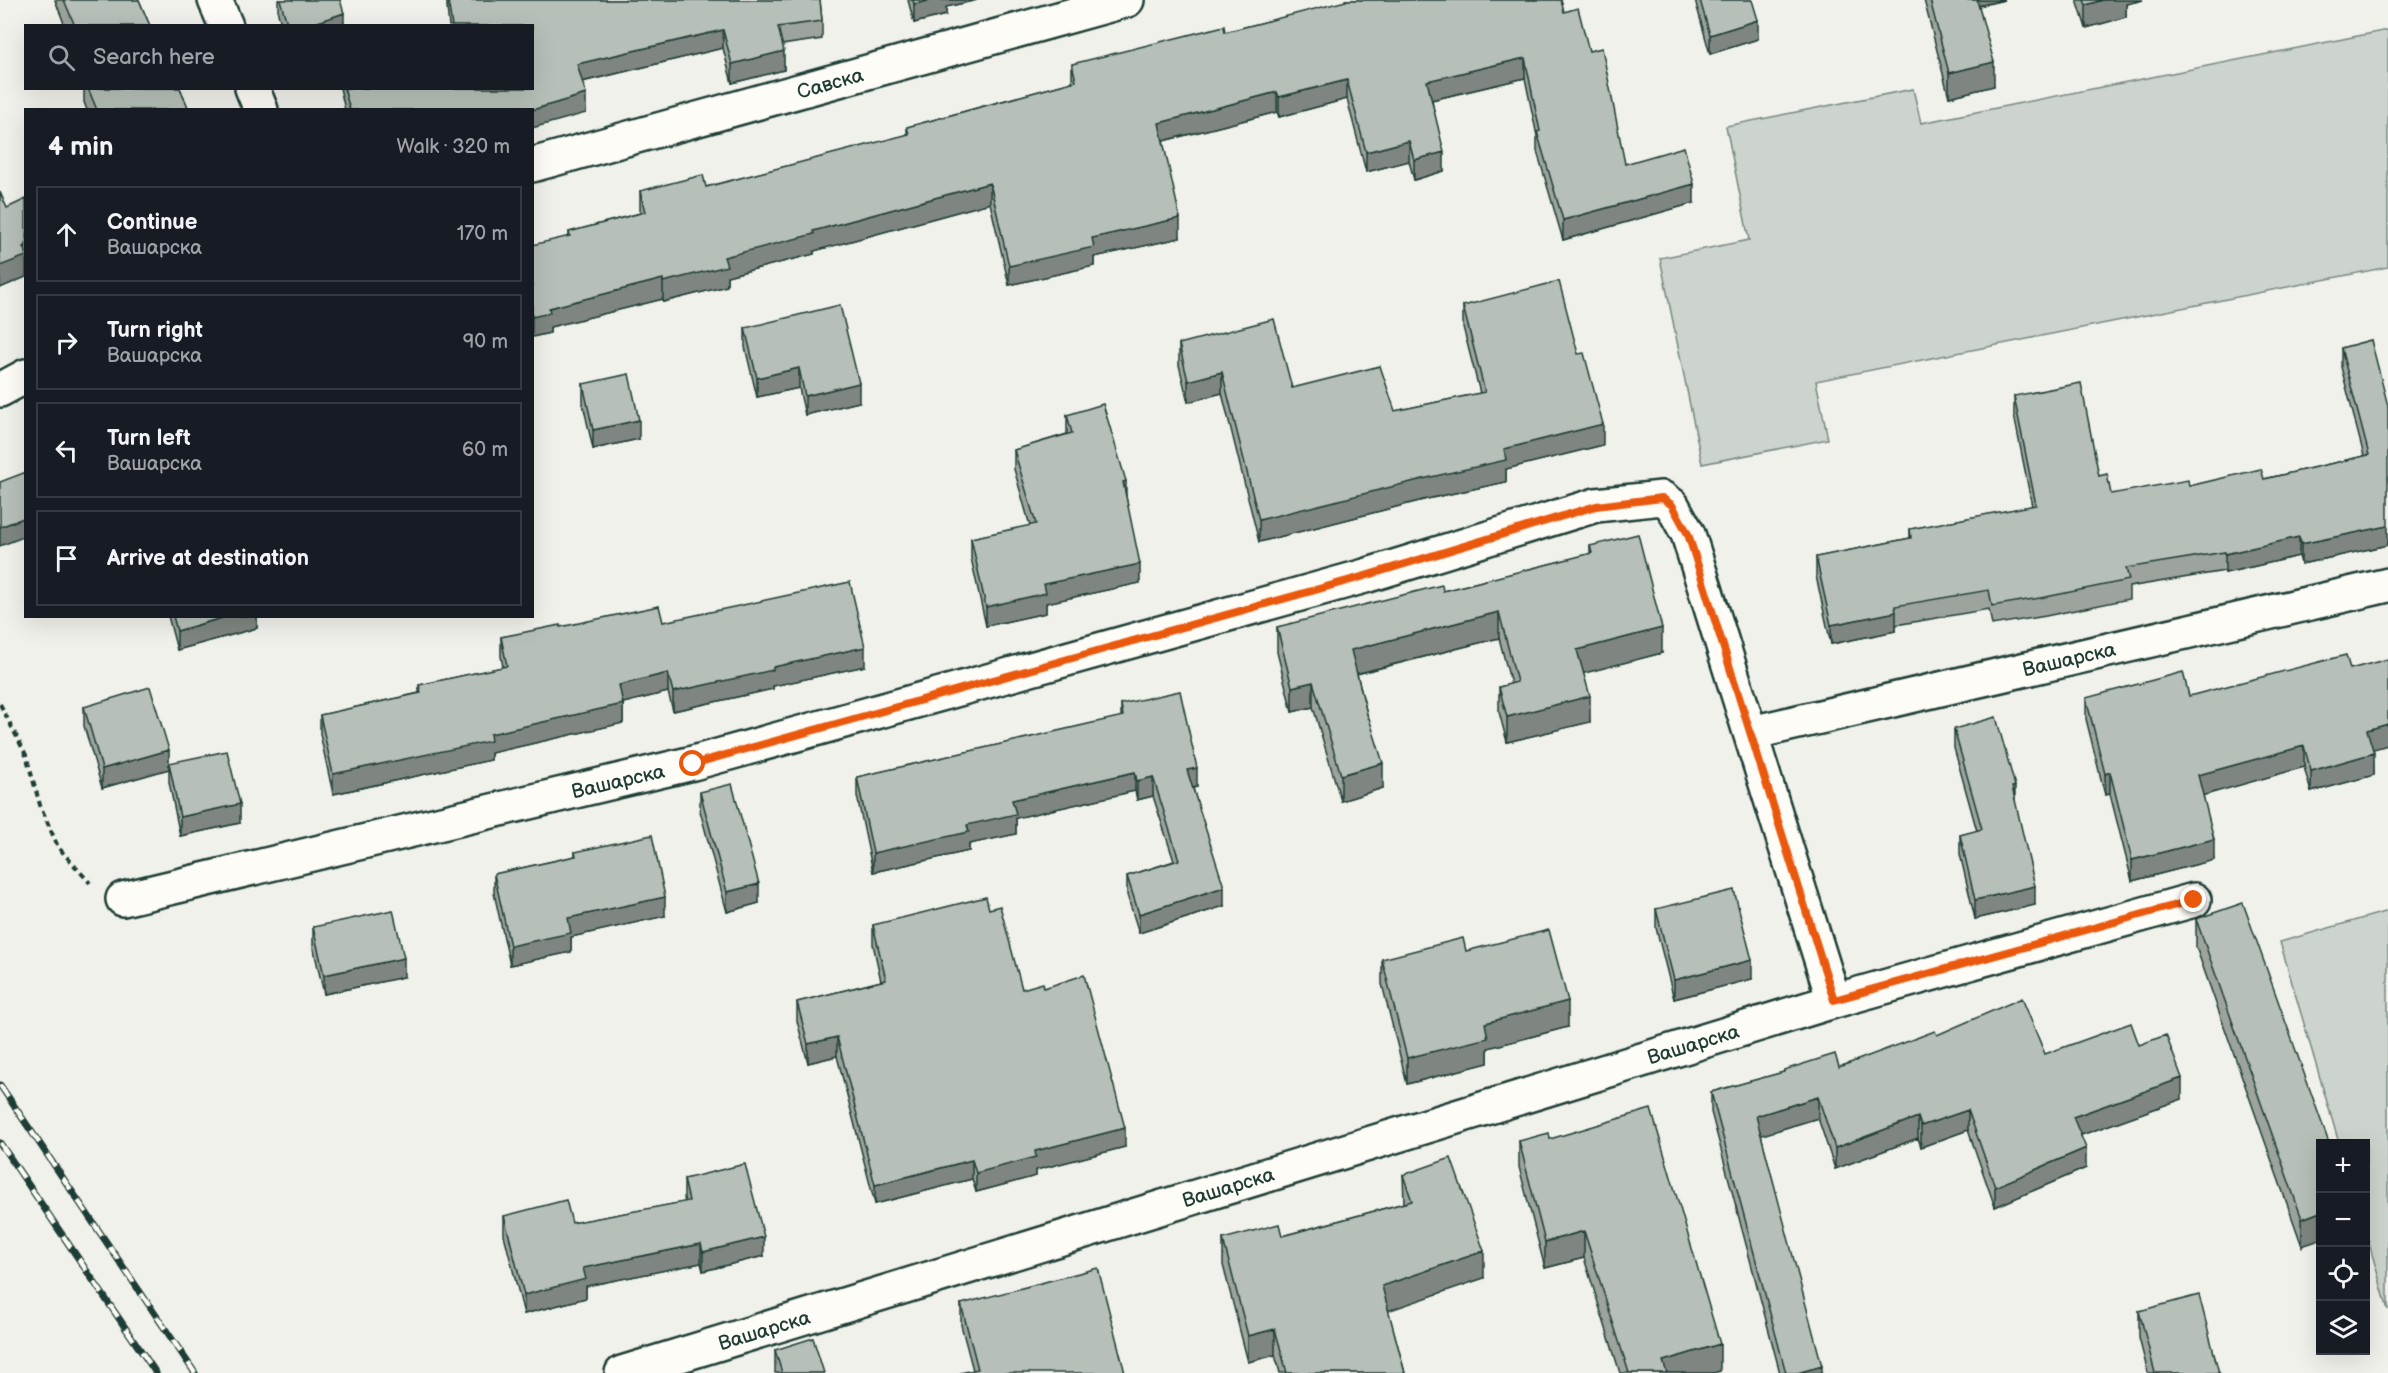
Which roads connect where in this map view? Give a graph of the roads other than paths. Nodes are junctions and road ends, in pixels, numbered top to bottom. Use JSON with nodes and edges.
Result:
{"nodes":[{"id":1,"x":215,"y":0,"type":"edge"},
{"id":2,"x":1127,"y":0,"type":"edge"},
{"id":3,"x":225,"y":24,"type":"edge"},
{"id":4,"x":253,"y":90,"type":"edge"},
{"id":5,"x":260,"y":108,"type":"edge"},
{"id":6,"x":534,"y":164,"type":"edge"},
{"id":7,"x":24,"y":377,"type":"edge"},
{"id":8,"x":0,"y":390,"type":"edge"},
{"id":9,"x":2388,"y":585,"type":"edge"},
{"id":10,"x":1751,"y":733,"type":"junction"},
{"id":11,"x":123,"y":899,"type":"road end"},
{"id":12,"x":2194,"y":900,"type":"dead end"},
{"id":13,"x":1834,"y":1000,"type":"junction"},
{"id":14,"x":622,"y":1373,"type":"edge"}],
"edges":[{"from":1,"to":3,"type":"street"},
{"from":2,"to":6,"type":"street","name":"Савска"},
{"from":4,"to":5,"type":"street"},
{"from":7,"to":8,"type":"street"},
{"from":9,"to":10,"type":"street","name":"Вашарска"},
{"from":10,"to":11,"type":"street","name":"Вашарска"},
{"from":10,"to":13,"type":"street","name":"Вашарска"},
{"from":12,"to":13,"type":"street","name":"Вашарска"},
{"from":13,"to":14,"type":"street","name":"Вашарска"}]}
